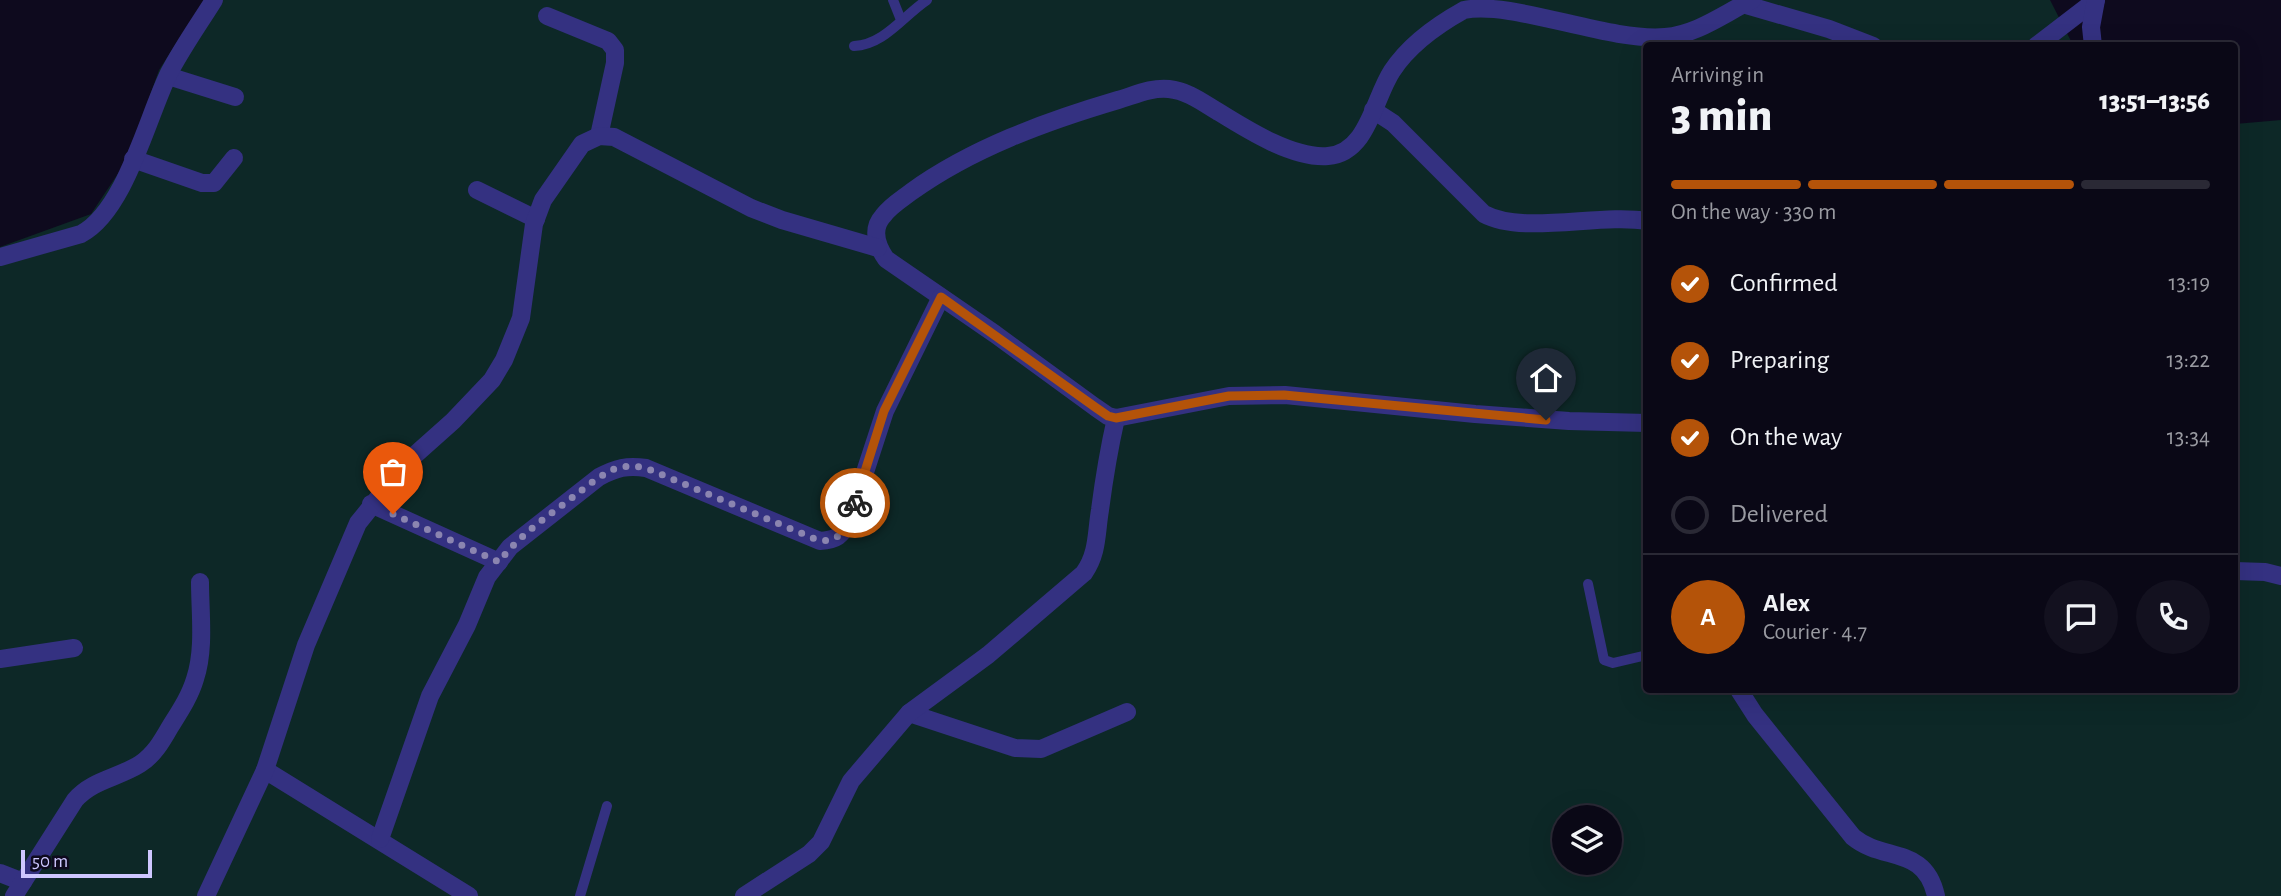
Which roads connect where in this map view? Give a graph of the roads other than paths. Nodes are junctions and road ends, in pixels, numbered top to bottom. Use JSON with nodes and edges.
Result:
{"nodes":[{"id":1,"x":214,"y":0,"type":"edge"},
{"id":2,"x":893,"y":0,"type":"edge"},
{"id":3,"x":927,"y":0,"type":"edge"},
{"id":4,"x":2096,"y":0,"type":"edge"},
{"id":5,"x":1747,"y":2,"type":"edge"},
{"id":6,"x":547,"y":16,"type":"dead end"},
{"id":7,"x":901,"y":20,"type":"junction"},
{"id":8,"x":1863,"y":42,"type":"edge"},
{"id":9,"x":2041,"y":42,"type":"edge"},
{"id":10,"x":2093,"y":42,"type":"edge"},
{"id":11,"x":854,"y":46,"type":"dead end"},
{"id":12,"x":168,"y":76,"type":"junction"},
{"id":13,"x":235,"y":97,"type":"dead end"},
{"id":14,"x":1373,"y":110,"type":"junction"},
{"id":15,"x":599,"y":136,"type":"junction"},
{"id":16,"x":234,"y":158,"type":"dead end"},
{"id":17,"x":133,"y":159,"type":"junction"},
{"id":18,"x":477,"y":190,"type":"dead end"},
{"id":19,"x":536,"y":219,"type":"junction"},
{"id":20,"x":1643,"y":221,"type":"edge"},
{"id":21,"x":878,"y":248,"type":"junction"},
{"id":22,"x":0,"y":257,"type":"edge"},
{"id":23,"x":941,"y":297,"type":"junction"},
{"id":24,"x":1116,"y":418,"type":"junction"},
{"id":25,"x":1643,"y":423,"type":"edge"},
{"id":26,"x":371,"y":504,"type":"junction"},
{"id":27,"x":499,"y":562,"type":"junction"},
{"id":28,"x":2238,"y":571,"type":"edge"},
{"id":29,"x":2281,"y":576,"type":"edge"},
{"id":30,"x":200,"y":582,"type":"dead end"},
{"id":31,"x":1588,"y":584,"type":"dead end"},
{"id":32,"x":74,"y":648,"type":"dead end"},
{"id":33,"x":1643,"y":656,"type":"edge"},
{"id":34,"x":0,"y":659,"type":"edge"},
{"id":35,"x":1742,"y":693,"type":"edge"},
{"id":36,"x":1128,"y":712,"type":"dead end"},
{"id":37,"x":909,"y":713,"type":"junction"},
{"id":38,"x":265,"y":770,"type":"junction"},
{"id":39,"x":607,"y":806,"type":"dead end"},
{"id":40,"x":380,"y":839,"type":"junction"},
{"id":41,"x":0,"y":873,"type":"edge"},
{"id":42,"x":18,"y":889,"type":"edge"},
{"id":43,"x":206,"y":896,"type":"edge"},
{"id":44,"x":469,"y":896,"type":"edge"},
{"id":45,"x":580,"y":896,"type":"edge"},
{"id":46,"x":744,"y":896,"type":"edge"},
{"id":47,"x":1936,"y":896,"type":"edge"}],
"edges":[{"from":1,"to":12,"type":"street"},
{"from":2,"to":7,"type":"lane"},
{"from":3,"to":7,"type":"lane"},
{"from":4,"to":9,"type":"street"},
{"from":4,"to":10,"type":"street"},
{"from":5,"to":8,"type":"street"},
{"from":5,"to":14,"type":"street"},
{"from":6,"to":15,"type":"street"},
{"from":7,"to":11,"type":"lane"},
{"from":12,"to":13,"type":"street"},
{"from":12,"to":17,"type":"street"},
{"from":14,"to":20,"type":"street"},
{"from":14,"to":21,"type":"street"},
{"from":15,"to":19,"type":"street"},
{"from":15,"to":21,"type":"street"},
{"from":16,"to":17,"type":"street"},
{"from":17,"to":22,"type":"street"},
{"from":18,"to":19,"type":"street"},
{"from":19,"to":26,"type":"street"},
{"from":21,"to":23,"type":"street"},
{"from":23,"to":24,"type":"street"},
{"from":23,"to":27,"type":"street"},
{"from":24,"to":25,"type":"street"},
{"from":24,"to":37,"type":"street"},
{"from":26,"to":27,"type":"street"},
{"from":26,"to":38,"type":"street"},
{"from":27,"to":40,"type":"street"},
{"from":28,"to":29,"type":"street"},
{"from":30,"to":42,"type":"street"},
{"from":31,"to":33,"type":"lane"},
{"from":32,"to":34,"type":"street"},
{"from":35,"to":47,"type":"street"},
{"from":36,"to":37,"type":"street"},
{"from":37,"to":46,"type":"street"},
{"from":38,"to":40,"type":"street"},
{"from":38,"to":43,"type":"street"},
{"from":39,"to":45,"type":"lane"},
{"from":40,"to":44,"type":"street"},
{"from":41,"to":42,"type":"street"}]}
